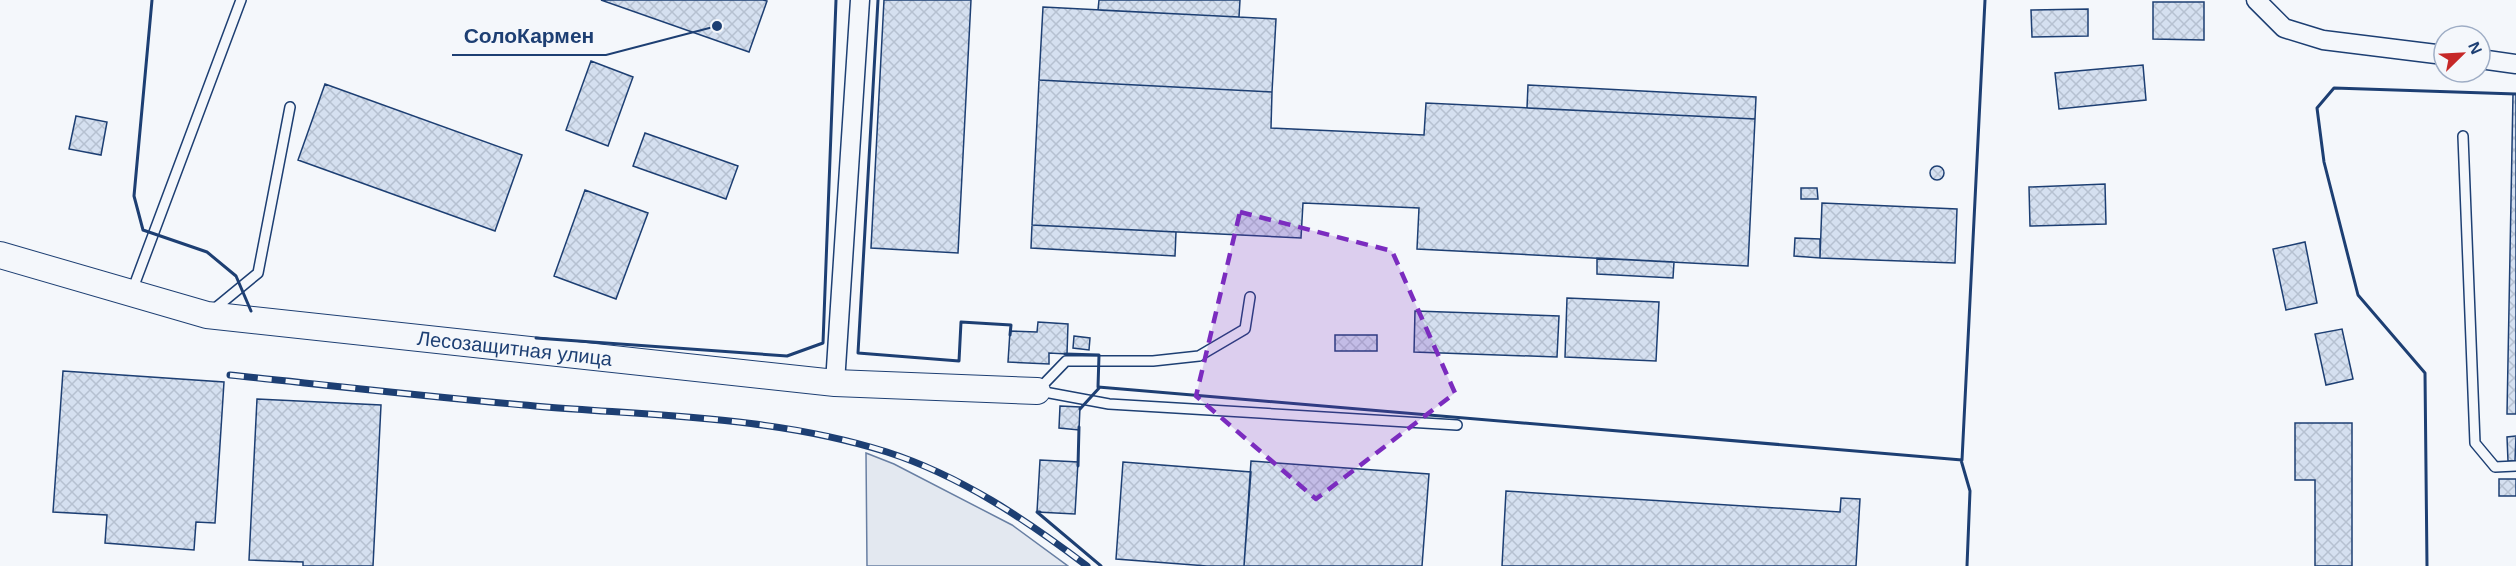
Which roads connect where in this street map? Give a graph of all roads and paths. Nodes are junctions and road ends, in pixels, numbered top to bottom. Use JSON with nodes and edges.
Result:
{"nodes":[{"id":1,"x":241,"y":0,"type":"edge"},
{"id":2,"x":860,"y":0,"type":"edge"},
{"id":3,"x":2256,"y":0,"type":"edge"},
{"id":4,"x":2432,"y":54,"type":"edge"},
{"id":5,"x":2492,"y":61,"type":"edge"},
{"id":6,"x":2516,"y":64,"type":"edge"},
{"id":7,"x":290,"y":107,"type":"dead end"},
{"id":8,"x":2463,"y":136,"type":"dead end"},
{"id":9,"x":0,"y":255,"type":"edge"},
{"id":10,"x":131,"y":293,"type":"junction"},
{"id":11,"x":1250,"y":297,"type":"dead end"},
{"id":12,"x":207,"y":315,"type":"junction"},
{"id":13,"x":835,"y":383,"type":"junction"},
{"id":14,"x":1037,"y":391,"type":"junction"},
{"id":15,"x":1457,"y":425,"type":"dead end"},
{"id":16,"x":2516,"y":466,"type":"edge"}],
"edges":[{"from":1,"to":10,"type":"lane"},
{"from":2,"to":13,"type":"street"},
{"from":3,"to":4,"type":"street"},
{"from":5,"to":6,"type":"street"},
{"from":7,"to":12,"type":"lane"},
{"from":8,"to":16,"type":"lane"},
{"from":9,"to":10,"type":"street","name":"Лесозащитная улица"},
{"from":10,"to":12,"type":"street","name":"Лесозащитная улица"},
{"from":11,"to":14,"type":"lane"},
{"from":12,"to":13,"type":"street","name":"Лесозащитная улица"},
{"from":13,"to":14,"type":"street","name":"Лесозащитная улица"},
{"from":14,"to":15,"type":"lane"}]}
